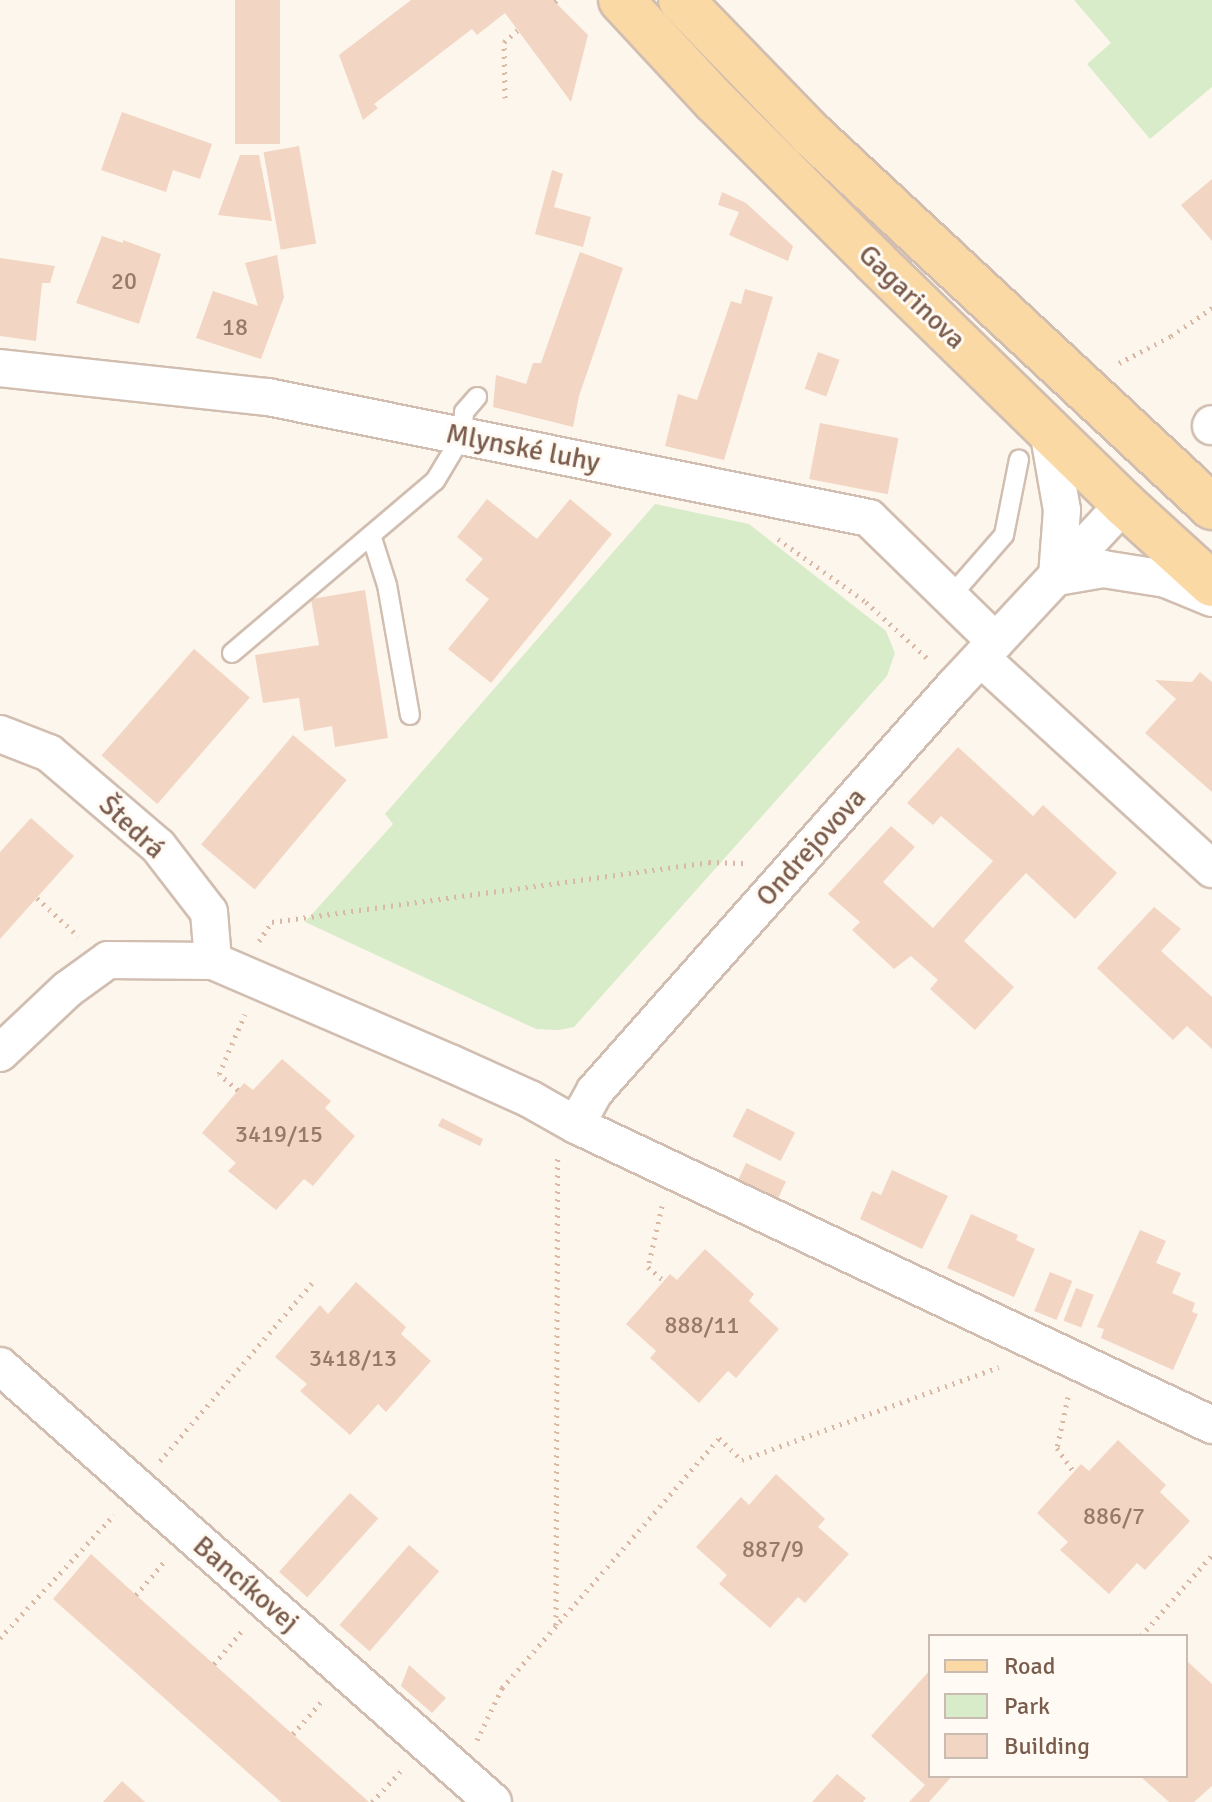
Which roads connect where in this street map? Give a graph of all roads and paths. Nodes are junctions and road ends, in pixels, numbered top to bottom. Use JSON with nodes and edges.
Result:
{"nodes":[{"id":1,"x":621,"y":0,"type":"edge"},
{"id":2,"x":681,"y":0,"type":"edge"},
{"id":3,"x":518,"y":30,"type":"dead end"},
{"id":4,"x":505,"y":98,"type":"dead end"},
{"id":5,"x":1212,"y":308,"type":"edge"},
{"id":6,"x":0,"y":368,"type":"edge"},
{"id":7,"x":1108,"y":369,"type":"dead end"},
{"id":8,"x":477,"y":397,"type":"dead end"},
{"id":9,"x":1111,"y":413,"type":"junction"},
{"id":10,"x":462,"y":436,"type":"junction"},
{"id":11,"x":1034,"y":444,"type":"junction"},
{"id":12,"x":1124,"y":504,"type":"junction"},
{"id":13,"x":1212,"y":507,"type":"edge"},
{"id":14,"x":1212,"y":528,"type":"edge"},
{"id":15,"x":771,"y":534,"type":"dead end"},
{"id":16,"x":371,"y":535,"type":"junction"},
{"id":17,"x":1057,"y":577,"type":"junction"},
{"id":18,"x":1212,"y":584,"type":"edge"},
{"id":19,"x":950,"y":597,"type":"junction"},
{"id":20,"x":1212,"y":598,"type":"edge"},
{"id":21,"x":985,"y":642,"type":"junction"},
{"id":22,"x":232,"y":653,"type":"dead end"},
{"id":23,"x":410,"y":715,"type":"dead end"},
{"id":24,"x":0,"y":734,"type":"edge"},
{"id":25,"x":750,"y":863,"type":"dead end"},
{"id":26,"x":1212,"y":869,"type":"edge"},
{"id":27,"x":37,"y":898,"type":"dead end"},
{"id":28,"x":259,"y":941,"type":"junction"},
{"id":29,"x":88,"y":945,"type":"dead end"},
{"id":30,"x":212,"y":945,"type":"junction"},
{"id":31,"x":273,"y":948,"type":"dead end"},
{"id":32,"x":248,"y":1008,"type":"dead end"},
{"id":33,"x":0,"y":1053,"type":"edge"},
{"id":34,"x":238,"y":1090,"type":"dead end"},
{"id":35,"x":567,"y":1138,"type":"junction"},
{"id":36,"x":663,"y":1199,"type":"dead end"},
{"id":37,"x":664,"y":1281,"type":"dead end"},
{"id":38,"x":312,"y":1283,"type":"dead end"},
{"id":39,"x":0,"y":1366,"type":"edge"},
{"id":40,"x":1001,"y":1366,"type":"dead end"},
{"id":41,"x":1070,"y":1391,"type":"dead end"},
{"id":42,"x":1212,"y":1425,"type":"edge"},
{"id":43,"x":1074,"y":1472,"type":"dead end"},
{"id":44,"x":137,"y":1488,"type":"junction"},
{"id":45,"x":1212,"y":1555,"type":"edge"},
{"id":46,"x":170,"y":1556,"type":"dead end"},
{"id":47,"x":136,"y":1595,"type":"dead end"},
{"id":48,"x":248,"y":1625,"type":"dead end"},
{"id":49,"x":556,"y":1625,"type":"junction"},
{"id":50,"x":1143,"y":1634,"type":"edge"},
{"id":51,"x":0,"y":1638,"type":"edge"},
{"id":52,"x":214,"y":1664,"type":"dead end"},
{"id":53,"x":327,"y":1695,"type":"dead end"},
{"id":54,"x":293,"y":1734,"type":"dead end"},
{"id":55,"x":404,"y":1767,"type":"dead end"},
{"id":56,"x":470,"y":1790,"type":"edge"},
{"id":57,"x":372,"y":1802,"type":"edge"}],
"edges":[{"from":1,"to":11,"type":"main road","name":"Gagarinova"},
{"from":2,"to":9,"type":"main road","name":"Gagarinova"},
{"from":3,"to":4,"type":"path"},
{"from":5,"to":7,"type":"path"},
{"from":6,"to":10,"type":"street","name":"Mlynské luhy"},
{"from":8,"to":10,"type":"lane"},
{"from":9,"to":12,"type":"main road"},
{"from":9,"to":13,"type":"main road","name":"Gagarinova"},
{"from":10,"to":16,"type":"lane"},
{"from":10,"to":19,"type":"street","name":"Mlynské luhy"},
{"from":11,"to":12,"type":"main road","name":"Gagarinova"},
{"from":11,"to":17,"type":"street"},
{"from":11,"to":19,"type":"lane"},
{"from":12,"to":14,"type":"main road"},
{"from":12,"to":17,"type":"street","name":"Ondrejovova"},
{"from":12,"to":18,"type":"main road","name":"Gagarinova"},
{"from":15,"to":21,"type":"path"},
{"from":16,"to":22,"type":"lane"},
{"from":16,"to":23,"type":"lane"},
{"from":17,"to":20,"type":"street"},
{"from":17,"to":21,"type":"street","name":"Ondrejovova"},
{"from":19,"to":21,"type":"street","name":"Mlynské luhy"},
{"from":21,"to":26,"type":"street"},
{"from":21,"to":35,"type":"street","name":"Ondrejovova"},
{"from":24,"to":30,"type":"street","name":"Štedrá"},
{"from":25,"to":28,"type":"path"},
{"from":27,"to":29,"type":"path"},
{"from":28,"to":30,"type":"path"},
{"from":28,"to":31,"type":"path"},
{"from":30,"to":33,"type":"street"},
{"from":30,"to":35,"type":"street"},
{"from":32,"to":34,"type":"path"},
{"from":35,"to":42,"type":"street"},
{"from":35,"to":49,"type":"path"},
{"from":36,"to":37,"type":"path"},
{"from":38,"to":44,"type":"path"},
{"from":39,"to":44,"type":"street","name":"Bancíkovej"},
{"from":40,"to":49,"type":"path"},
{"from":41,"to":43,"type":"path"},
{"from":44,"to":51,"type":"path"},
{"from":44,"to":56,"type":"street","name":"Bancíkovej"},
{"from":45,"to":50,"type":"path"},
{"from":46,"to":47,"type":"path"},
{"from":48,"to":52,"type":"path"},
{"from":49,"to":56,"type":"path"},
{"from":53,"to":54,"type":"path"},
{"from":55,"to":57,"type":"path"}]}
